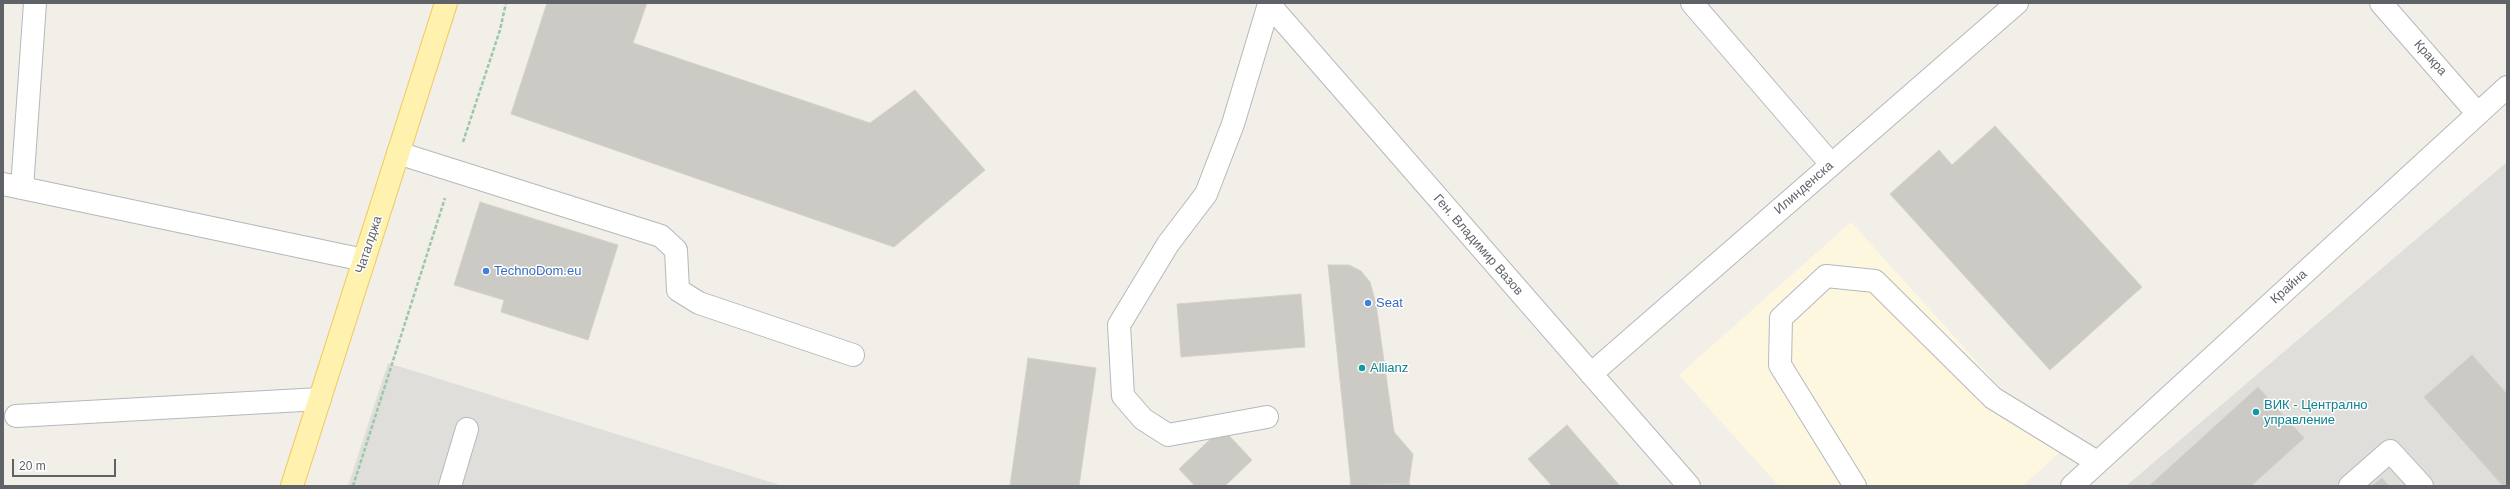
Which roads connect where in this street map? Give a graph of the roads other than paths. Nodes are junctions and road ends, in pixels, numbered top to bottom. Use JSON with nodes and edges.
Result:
{"nodes":[{"id":1,"x":35,"y":3,"type":"edge"},
{"id":2,"x":446,"y":3,"type":"edge"},
{"id":3,"x":1268,"y":3,"type":"edge"},
{"id":4,"x":1692,"y":3,"type":"edge"},
{"id":5,"x":2017,"y":3,"type":"edge"},
{"id":6,"x":2381,"y":3,"type":"edge"},
{"id":7,"x":2505,"y":92,"type":"edge"},
{"id":8,"x":2478,"y":114,"type":"junction"},
{"id":9,"x":398,"y":153,"type":"junction"},
{"id":10,"x":1831,"y":164,"type":"junction"},
{"id":11,"x":12,"y":186,"type":"edge"},
{"id":12,"x":364,"y":260,"type":"junction"},
{"id":13,"x":853,"y":355,"type":"dead end"},
{"id":14,"x":1591,"y":374,"type":"junction"},
{"id":15,"x":320,"y":399,"type":"junction"},
{"id":16,"x":16,"y":416,"type":"dead end"},
{"id":17,"x":1267,"y":417,"type":"dead end"},
{"id":18,"x":467,"y":429,"type":"dead end"},
{"id":19,"x":2098,"y":462,"type":"junction"},
{"id":20,"x":292,"y":486,"type":"edge"},
{"id":21,"x":450,"y":486,"type":"edge"},
{"id":22,"x":1689,"y":486,"type":"edge"},
{"id":23,"x":1855,"y":486,"type":"edge"},
{"id":24,"x":2072,"y":486,"type":"edge"},
{"id":25,"x":2350,"y":486,"type":"edge"},
{"id":26,"x":2422,"y":486,"type":"edge"}],
"edges":[{"from":1,"to":11,"type":"street"},
{"from":2,"to":9,"type":"main road","name":"Чаталджа"},
{"from":3,"to":14,"type":"street","name":"Ген. Владимир Вазов"},
{"from":3,"to":17,"type":"street"},
{"from":4,"to":10,"type":"street"},
{"from":5,"to":10,"type":"street","name":"Илинденска"},
{"from":6,"to":8,"type":"street","name":"Кракра"},
{"from":7,"to":8,"type":"street","name":"Крайна"},
{"from":8,"to":19,"type":"street","name":"Крайна"},
{"from":9,"to":12,"type":"main road","name":"Чаталджа"},
{"from":9,"to":13,"type":"street"},
{"from":10,"to":14,"type":"street","name":"Илинденска"},
{"from":11,"to":12,"type":"street"},
{"from":12,"to":15,"type":"main road","name":"Чаталджа"},
{"from":14,"to":22,"type":"street","name":"Ген. Владимир Вазов"},
{"from":15,"to":16,"type":"street"},
{"from":15,"to":20,"type":"main road","name":"Чаталджа"},
{"from":18,"to":21,"type":"street"},
{"from":19,"to":23,"type":"street"},
{"from":19,"to":24,"type":"street","name":"Крайна"},
{"from":25,"to":26,"type":"street"}]}
